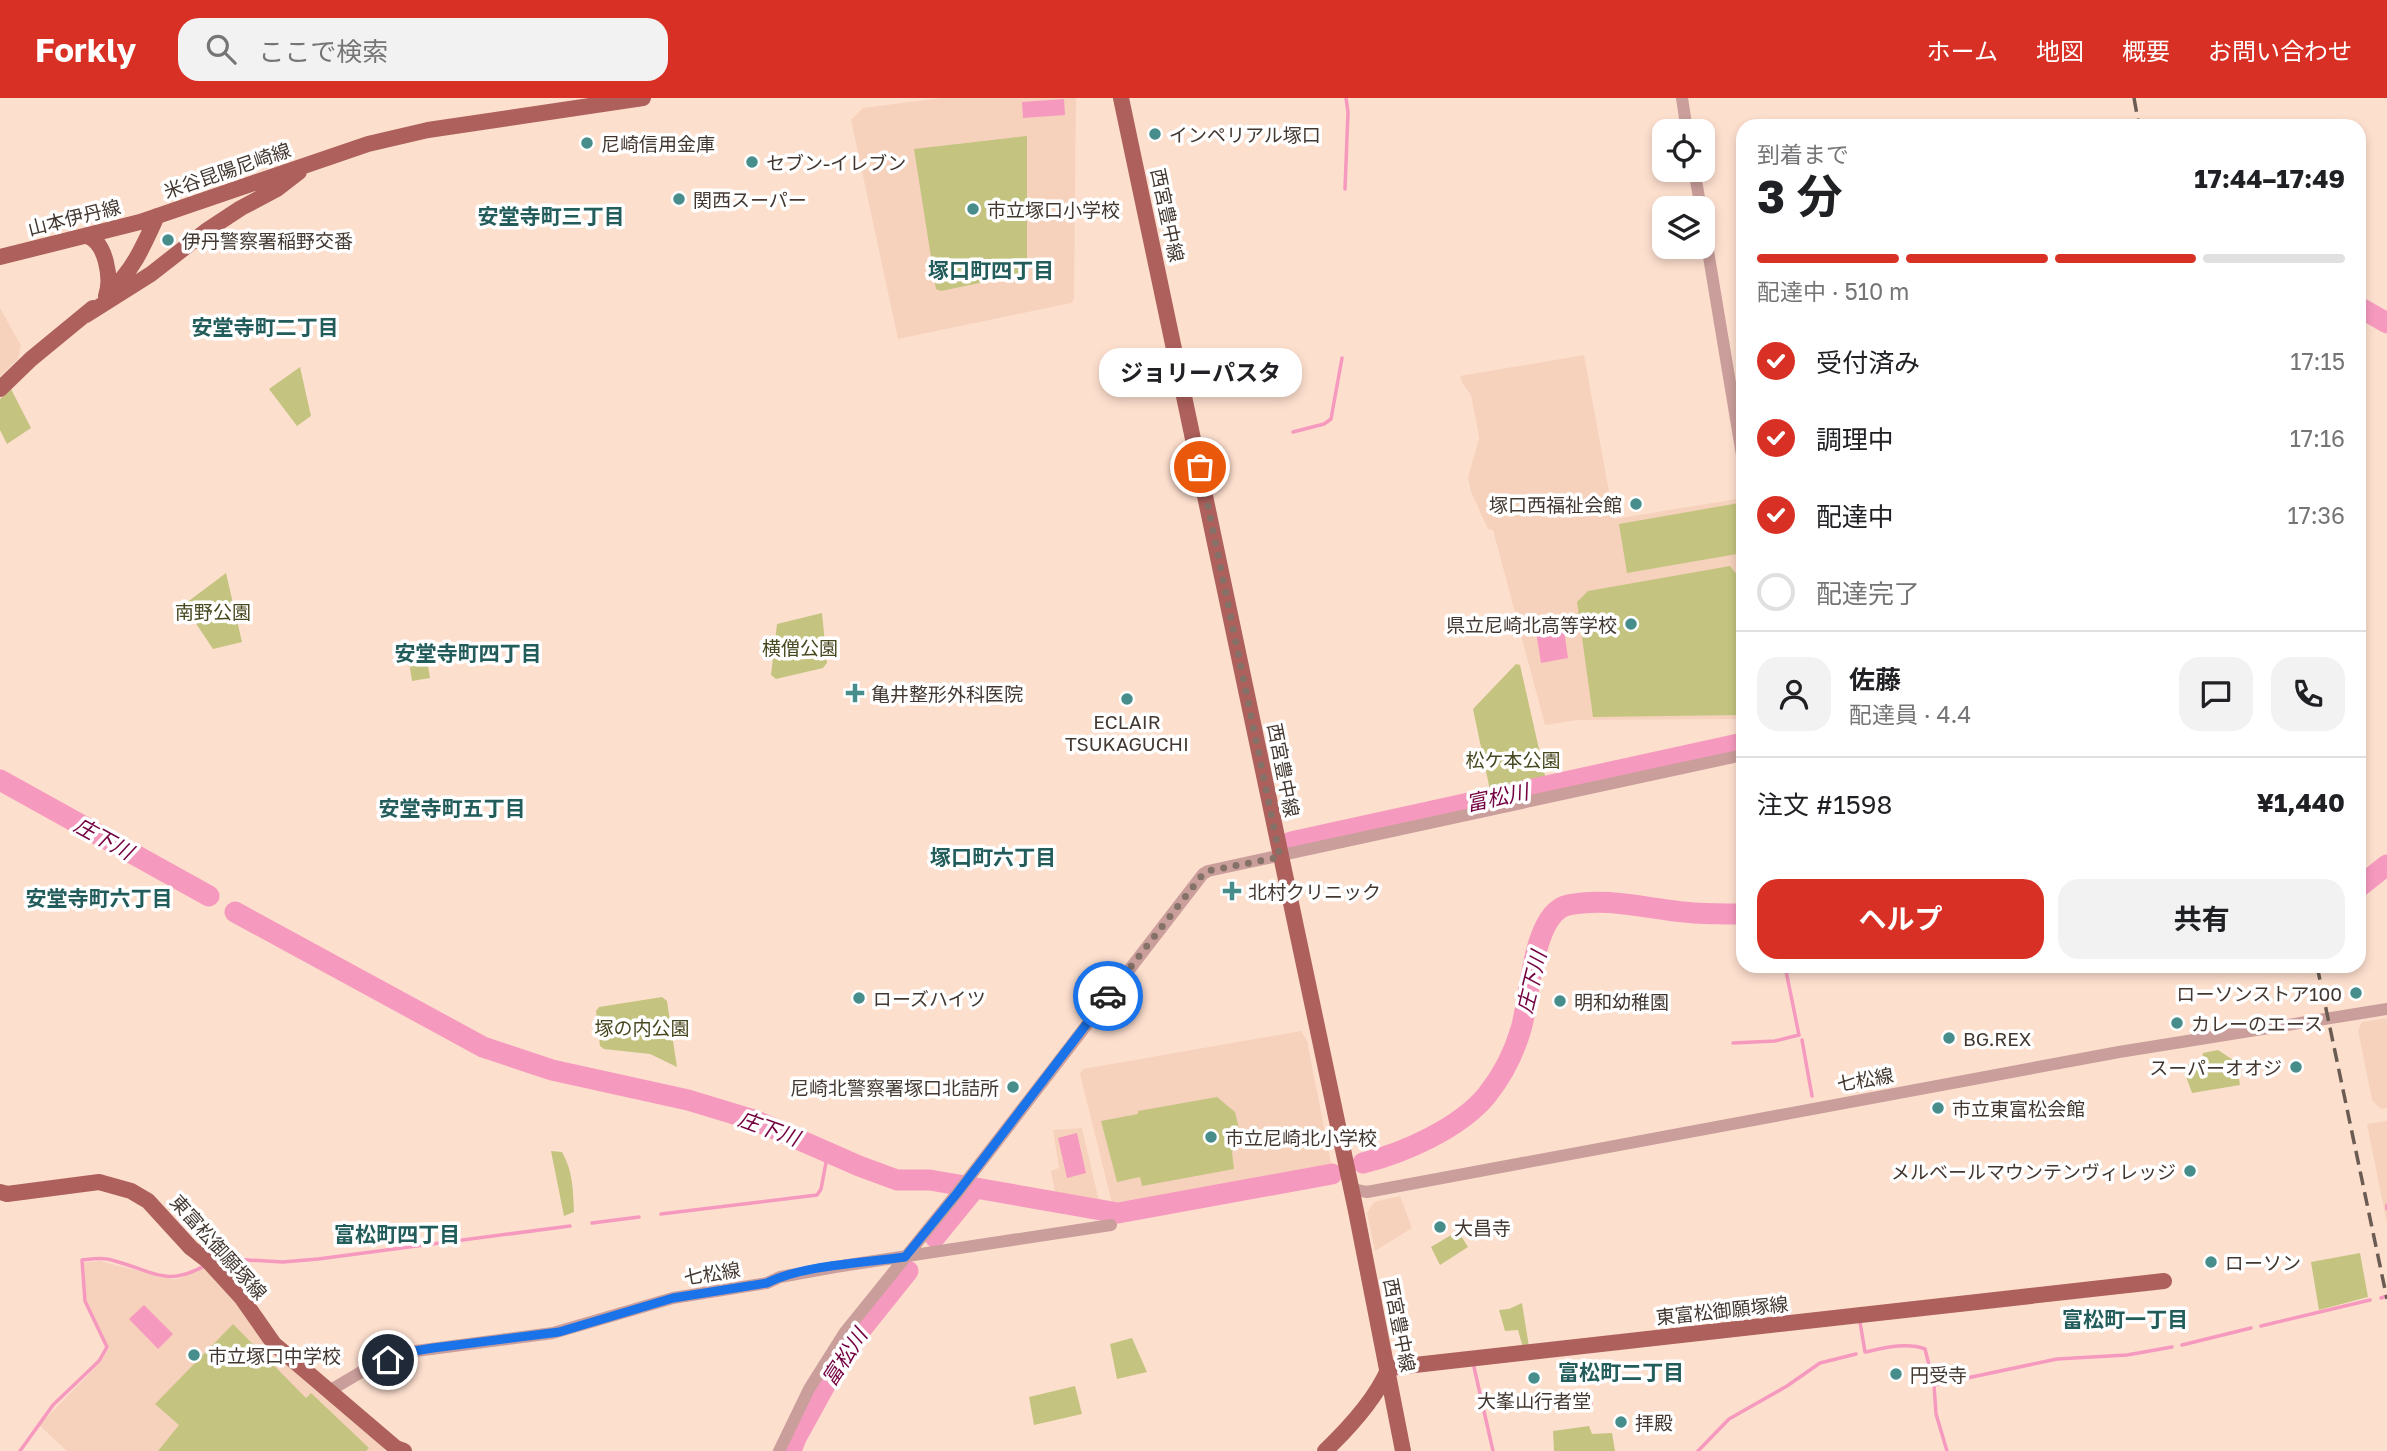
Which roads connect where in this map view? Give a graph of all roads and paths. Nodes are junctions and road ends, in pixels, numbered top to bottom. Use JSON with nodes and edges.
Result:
{"nodes":[{"id":1,"x":643,"y":98,"type":"edge"},
{"id":2,"x":1121,"y":98,"type":"edge"},
{"id":3,"x":1682,"y":98,"type":"edge"},
{"id":4,"x":1685,"y":119,"type":"edge"},
{"id":5,"x":309,"y":164,"type":"junction"},
{"id":6,"x":157,"y":216,"type":"junction"},
{"id":7,"x":87,"y":236,"type":"junction"},
{"id":8,"x":0,"y":257,"type":"edge"},
{"id":9,"x":1709,"y":259,"type":"edge"},
{"id":10,"x":106,"y":296,"type":"junction"},
{"id":11,"x":86,"y":315,"type":"junction"},
{"id":12,"x":0,"y":389,"type":"edge"},
{"id":13,"x":1736,"y":419,"type":"edge"},
{"id":14,"x":1736,"y":756,"type":"edge"},
{"id":15,"x":1280,"y":857,"type":"junction"},
{"id":16,"x":2387,"y":1010,"type":"edge"},
{"id":17,"x":1351,"y":1189,"type":"junction"},
{"id":18,"x":0,"y":1192,"type":"edge"},
{"id":19,"x":1111,"y":1225,"type":"dead end"},
{"id":20,"x":905,"y":1257,"type":"junction"},
{"id":21,"x":2164,"y":1281,"type":"dead end"},
{"id":22,"x":1388,"y":1370,"type":"junction"},
{"id":23,"x":329,"y":1391,"type":"junction"},
{"id":24,"x":404,"y":1451,"type":"edge"},
{"id":25,"x":779,"y":1451,"type":"edge"},
{"id":26,"x":1325,"y":1451,"type":"edge"},
{"id":27,"x":1403,"y":1451,"type":"edge"}],
"edges":[{"from":1,"to":5,"type":"main road","name":"米谷昆陽尼崎線"},
{"from":2,"to":15,"type":"main road","name":"西宮豊中線"},
{"from":3,"to":4,"type":"street"},
{"from":5,"to":6,"type":"main road","name":"米谷昆陽尼崎線"},
{"from":5,"to":11,"type":"main road","name":"米谷昆陽尼崎線"},
{"from":6,"to":7,"type":"main road","name":"山本伊丹線"},
{"from":6,"to":10,"type":"main road","name":"米谷昆陽尼崎線"},
{"from":7,"to":8,"type":"main road","name":"山本伊丹線"},
{"from":7,"to":10,"type":"main road"},
{"from":9,"to":13,"type":"street"},
{"from":10,"to":11,"type":"main road","name":"米谷昆陽尼崎線"},
{"from":11,"to":12,"type":"main road","name":"米谷昆陽尼崎線"},
{"from":14,"to":15,"type":"street"},
{"from":15,"to":17,"type":"main road","name":"西宮豊中線"},
{"from":15,"to":20,"type":"street"},
{"from":16,"to":17,"type":"street","name":"七松線"},
{"from":17,"to":22,"type":"main road","name":"西宮豊中線"},
{"from":18,"to":23,"type":"main road","name":"東富松御願塚線"},
{"from":19,"to":20,"type":"street","name":"七松線"},
{"from":20,"to":23,"type":"street","name":"七松線"},
{"from":20,"to":25,"type":"street"},
{"from":21,"to":22,"type":"main road","name":"東富松御願塚線"},
{"from":22,"to":26,"type":"main road"},
{"from":22,"to":27,"type":"main road","name":"西宮豊中線"},
{"from":23,"to":24,"type":"main road","name":"東富松御願塚線"}]}
